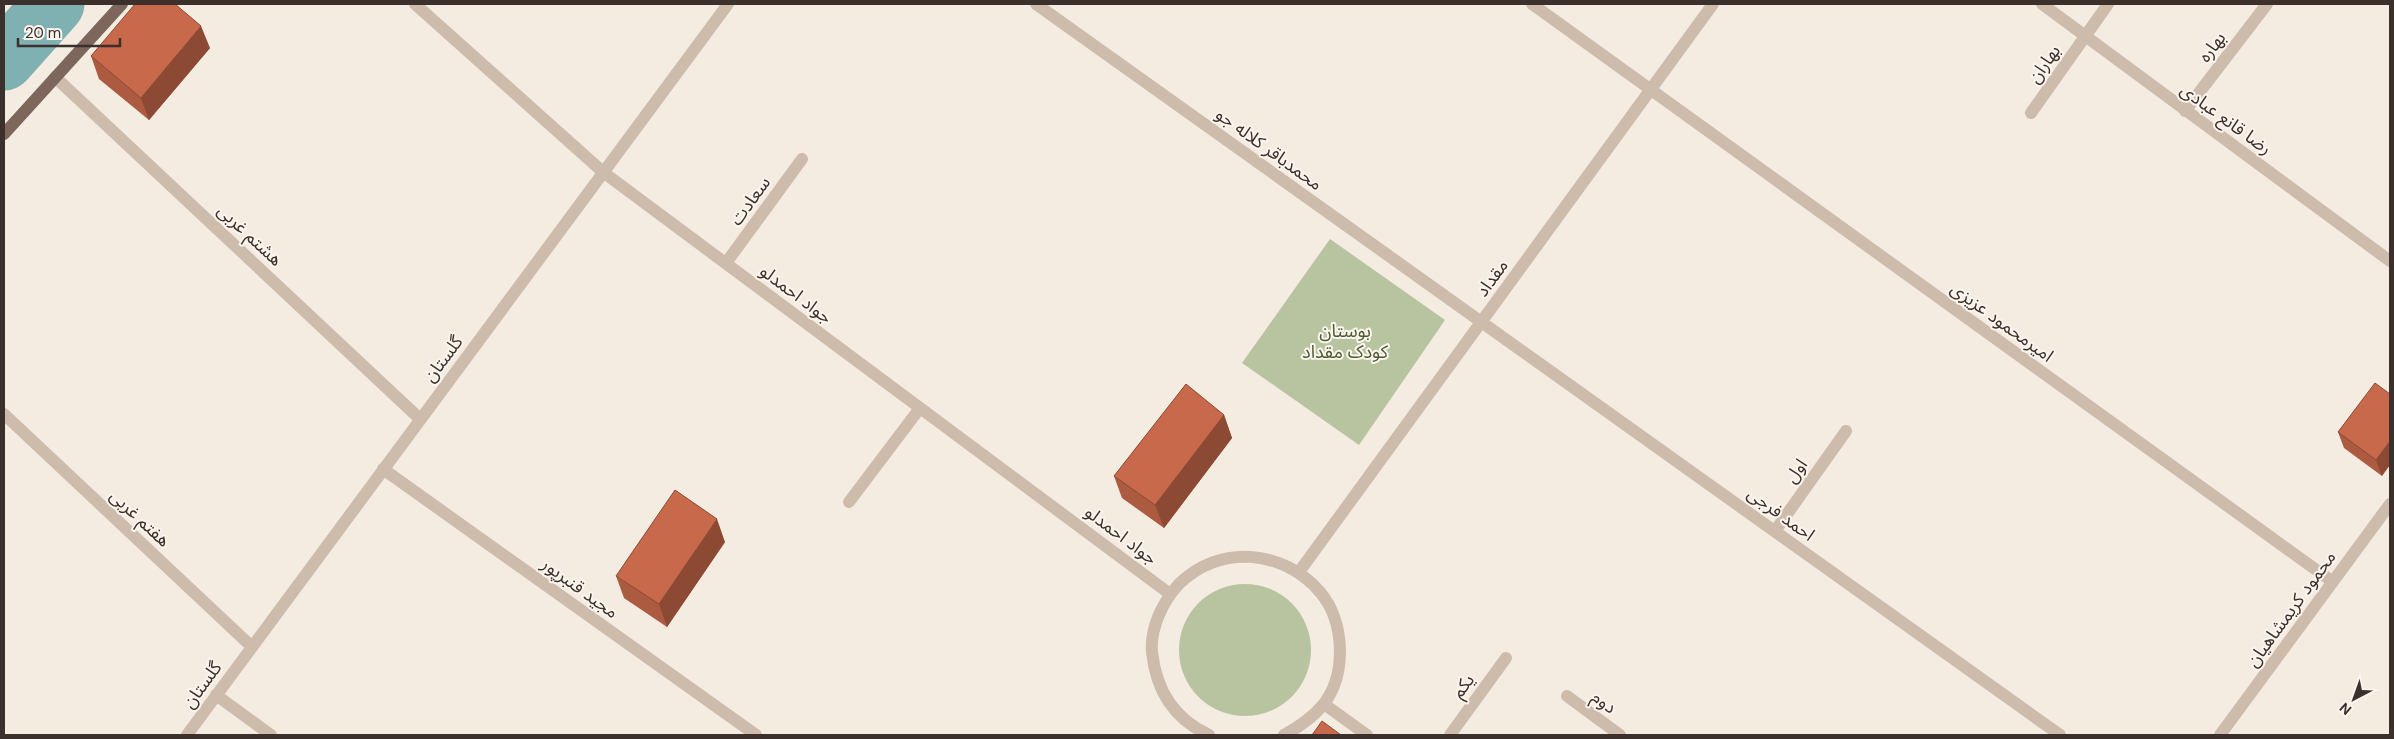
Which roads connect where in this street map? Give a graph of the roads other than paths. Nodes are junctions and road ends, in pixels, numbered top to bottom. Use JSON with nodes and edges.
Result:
{"nodes":[{"id":1,"x":122,"y":4,"type":"edge"},
{"id":2,"x":415,"y":4,"type":"edge"},
{"id":3,"x":728,"y":4,"type":"edge"},
{"id":4,"x":1036,"y":4,"type":"edge"},
{"id":5,"x":1532,"y":4,"type":"edge"},
{"id":6,"x":1713,"y":4,"type":"edge"},
{"id":7,"x":2042,"y":4,"type":"edge"},
{"id":8,"x":2108,"y":4,"type":"edge"},
{"id":9,"x":2267,"y":4,"type":"edge"},
{"id":10,"x":2085,"y":35,"type":"junction"},
{"id":11,"x":56,"y":77,"type":"junction"},
{"id":12,"x":1651,"y":90,"type":"junction"},
{"id":13,"x":2185,"y":111,"type":"junction"},
{"id":14,"x":2031,"y":113,"type":"dead end"},
{"id":15,"x":4,"y":134,"type":"edge"},
{"id":16,"x":802,"y":159,"type":"dead end"},
{"id":17,"x":603,"y":172,"type":"junction"},
{"id":18,"x":2390,"y":261,"type":"edge"},
{"id":19,"x":726,"y":263,"type":"junction"},
{"id":20,"x":1481,"y":322,"type":"junction"},
{"id":21,"x":920,"y":408,"type":"junction"},
{"id":22,"x":4,"y":414,"type":"edge"},
{"id":23,"x":420,"y":419,"type":"junction"},
{"id":24,"x":1846,"y":431,"type":"dead end"},
{"id":25,"x":383,"y":469,"type":"junction"},
{"id":26,"x":849,"y":502,"type":"dead end"},
{"id":27,"x":2390,"y":504,"type":"edge"},
{"id":28,"x":1775,"y":531,"type":"junction"},
{"id":29,"x":1299,"y":572,"type":"junction"},
{"id":30,"x":2333,"y":582,"type":"junction"},
{"id":31,"x":1170,"y":594,"type":"junction"},
{"id":32,"x":252,"y":647,"type":"junction"},
{"id":33,"x":1506,"y":658,"type":"dead end"},
{"id":34,"x":216,"y":696,"type":"junction"},
{"id":35,"x":1567,"y":696,"type":"dead end"},
{"id":36,"x":1324,"y":704,"type":"junction"},
{"id":37,"x":1189,"y":731,"type":"edge"},
{"id":38,"x":187,"y":735,"type":"edge"},
{"id":39,"x":271,"y":735,"type":"edge"},
{"id":40,"x":756,"y":735,"type":"edge"},
{"id":41,"x":1208,"y":735,"type":"edge"},
{"id":42,"x":1284,"y":735,"type":"edge"},
{"id":43,"x":1367,"y":735,"type":"edge"},
{"id":44,"x":1450,"y":735,"type":"edge"},
{"id":45,"x":1620,"y":735,"type":"edge"},
{"id":46,"x":2060,"y":735,"type":"edge"},
{"id":47,"x":2220,"y":735,"type":"edge"}],
"edges":[{"from":1,"to":11,"type":"main road"},
{"from":2,"to":17,"type":"street","name":"جواد احمدلو"},
{"from":3,"to":17,"type":"street","name":"گلستان"},
{"from":4,"to":20,"type":"street","name":"محمدباقر کلاله جو"},
{"from":5,"to":12,"type":"street","name":"امیرمحمود عزیزی"},
{"from":6,"to":12,"type":"street","name":"مقداد"},
{"from":7,"to":10,"type":"street","name":"رضا قانع عبادی"},
{"from":8,"to":10,"type":"street","name":"بهاران"},
{"from":9,"to":13,"type":"street","name":"بهاره"},
{"from":10,"to":13,"type":"street","name":"رضا قانع عبادی"},
{"from":10,"to":14,"type":"street","name":"بهاران"},
{"from":11,"to":15,"type":"main road"},
{"from":11,"to":23,"type":"street","name":"هشتم غربی"},
{"from":12,"to":20,"type":"street","name":"مقداد"},
{"from":12,"to":30,"type":"street","name":"امیرمحمود عزیزی"},
{"from":13,"to":18,"type":"street","name":"رضا قانع عبادی"},
{"from":16,"to":19,"type":"street","name":"سعادت"},
{"from":17,"to":19,"type":"street","name":"جواد احمدلو"},
{"from":17,"to":23,"type":"street","name":"گلستان"},
{"from":19,"to":21,"type":"street","name":"جواد احمدلو"},
{"from":20,"to":28,"type":"street","name":"احمد فرجی"},
{"from":20,"to":29,"type":"street","name":"مقداد"},
{"from":21,"to":26,"type":"street"},
{"from":21,"to":31,"type":"street","name":"جواد احمدلو"},
{"from":22,"to":32,"type":"street","name":"هفتم غربی"},
{"from":23,"to":25,"type":"street","name":"گلستان"},
{"from":24,"to":28,"type":"street","name":"اول"},
{"from":25,"to":32,"type":"street","name":"گلستان"},
{"from":25,"to":40,"type":"street","name":"مجید قنبرپور"},
{"from":27,"to":30,"type":"street","name":"محمود کریمشاهیان"},
{"from":28,"to":46,"type":"street","name":"احمد فرجی"},
{"from":29,"to":31,"type":"street"},
{"from":29,"to":36,"type":"street"},
{"from":30,"to":47,"type":"street","name":"محمود کریمشاهیان"},
{"from":31,"to":37,"type":"street"},
{"from":32,"to":34,"type":"street","name":"گلستان"},
{"from":33,"to":44,"type":"street","name":"یکم"},
{"from":34,"to":38,"type":"street","name":"گلستان"},
{"from":34,"to":39,"type":"street"},
{"from":35,"to":45,"type":"street","name":"دوم"},
{"from":36,"to":42,"type":"street"},
{"from":36,"to":43,"type":"street"},
{"from":37,"to":41,"type":"street"}]}
